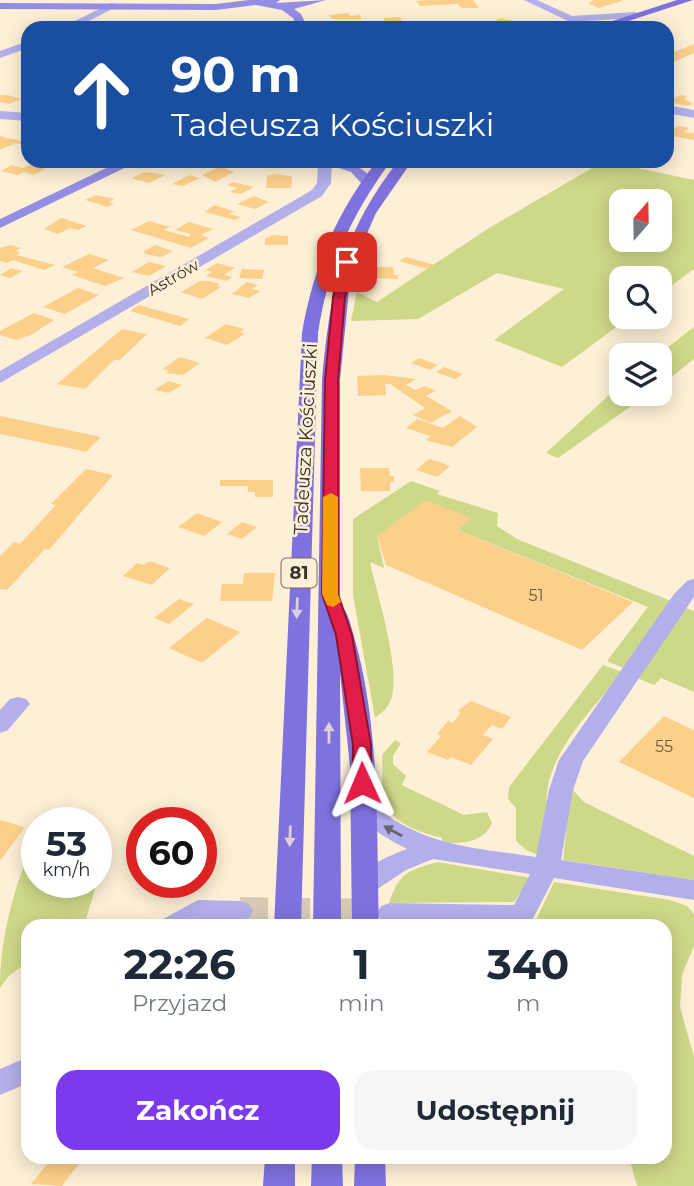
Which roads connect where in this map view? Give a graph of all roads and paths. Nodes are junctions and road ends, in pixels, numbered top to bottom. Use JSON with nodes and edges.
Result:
{"nodes":[{"id":1,"x":321,"y":0,"type":"edge"},
{"id":2,"x":528,"y":0,"type":"edge"},
{"id":3,"x":688,"y":0,"type":"edge"},
{"id":4,"x":277,"y":3,"type":"edge"},
{"id":5,"x":542,"y":3,"type":"edge"},
{"id":6,"x":115,"y":5,"type":"junction"},
{"id":7,"x":0,"y":6,"type":"edge"},
{"id":8,"x":298,"y":6,"type":"edge"},
{"id":9,"x":694,"y":7,"type":"edge"},
{"id":10,"x":635,"y":15,"type":"junction"},
{"id":11,"x":81,"y":21,"type":"edge"},
{"id":12,"x":617,"y":21,"type":"edge"},
{"id":13,"x":649,"y":21,"type":"edge"},
{"id":14,"x":21,"y":47,"type":"edge"},
{"id":15,"x":0,"y":55,"type":"edge"},
{"id":16,"x":674,"y":110,"type":"edge"},
{"id":17,"x":694,"y":114,"type":"edge"},
{"id":18,"x":0,"y":115,"type":"edge"},
{"id":19,"x":21,"y":116,"type":"edge"},
{"id":20,"x":117,"y":168,"type":"edge"},
{"id":21,"x":324,"y":168,"type":"edge"},
{"id":22,"x":352,"y":168,"type":"edge"},
{"id":23,"x":378,"y":168,"type":"edge"},
{"id":24,"x":399,"y":168,"type":"edge"},
{"id":25,"x":367,"y":181,"type":"junction"},
{"id":26,"x":0,"y":224,"type":"edge"},
{"id":27,"x":0,"y":378,"type":"edge"},
{"id":28,"x":694,"y":585,"type":"edge"},
{"id":29,"x":330,"y":594,"type":"junction"},
{"id":30,"x":18,"y":704,"type":"dead end"},
{"id":31,"x":0,"y":725,"type":"edge"},
{"id":32,"x":362,"y":802,"type":"junction"},
{"id":33,"x":431,"y":850,"type":"junction"},
{"id":34,"x":547,"y":867,"type":"junction"},
{"id":35,"x":364,"y":885,"type":"junction"},
{"id":36,"x":694,"y":891,"type":"edge"},
{"id":37,"x":240,"y":911,"type":"tunnel mouth"},
{"id":38,"x":390,"y":913,"type":"tunnel mouth"},
{"id":39,"x":184,"y":919,"type":"edge"},
{"id":40,"x":287,"y":919,"type":"edge"},
{"id":41,"x":327,"y":919,"type":"edge"},
{"id":42,"x":366,"y":919,"type":"edge"},
{"id":43,"x":21,"y":1072,"type":"edge"},
{"id":44,"x":0,"y":1083,"type":"edge"},
{"id":45,"x":280,"y":1164,"type":"edge"},
{"id":46,"x":327,"y":1164,"type":"edge"},
{"id":47,"x":370,"y":1164,"type":"edge"},
{"id":48,"x":279,"y":1186,"type":"edge"},
{"id":49,"x":327,"y":1186,"type":"edge"},
{"id":50,"x":370,"y":1186,"type":"edge"}],
"edges":[{"from":1,"to":8,"type":"street"},
{"from":2,"to":5,"type":"street"},
{"from":3,"to":10,"type":"main road"},
{"from":4,"to":6,"type":"street"},
{"from":4,"to":8,"type":"street"},
{"from":5,"to":10,"type":"street"},
{"from":6,"to":7,"type":"street"},
{"from":6,"to":11,"type":"street"},
{"from":9,"to":13,"type":"main road"},
{"from":10,"to":12,"type":"main road"},
{"from":14,"to":15,"type":"street"},
{"from":16,"to":17,"type":"street"},
{"from":18,"to":19,"type":"street"},
{"from":20,"to":26,"type":"street"},
{"from":21,"to":27,"type":"street","name":"Astrów"},
{"from":22,"to":25,"type":"street"},
{"from":23,"to":25,"type":"main road","number":"81"},
{"from":24,"to":29,"type":"main road","name":"Tadeusza Kościuszki","number":"81"},
{"from":25,"to":40,"type":"main road","name":"Tadeusza Kościuszki","number":"81","one_way":true},
{"from":28,"to":34,"type":"street"},
{"from":29,"to":32,"type":"main road"},
{"from":41,"to":29,"type":"main road","name":"Tadeusza Kościuszki","number":"81","one_way":true},
{"from":30,"to":31,"type":"street"},
{"from":33,"to":32,"type":"street","one_way":true},
{"from":32,"to":35,"type":"main road"},
{"from":33,"to":34,"type":"street"},
{"from":33,"to":35,"type":"street"},
{"from":34,"to":36,"type":"street"},
{"from":34,"to":38,"type":"street"},
{"from":35,"to":42,"type":"main road"},
{"from":37,"to":39,"type":"street"},
{"from":43,"to":44,"type":"street"},
{"from":45,"to":48,"type":"main road"},
{"from":46,"to":49,"type":"main road"},
{"from":47,"to":50,"type":"main road"}]}
